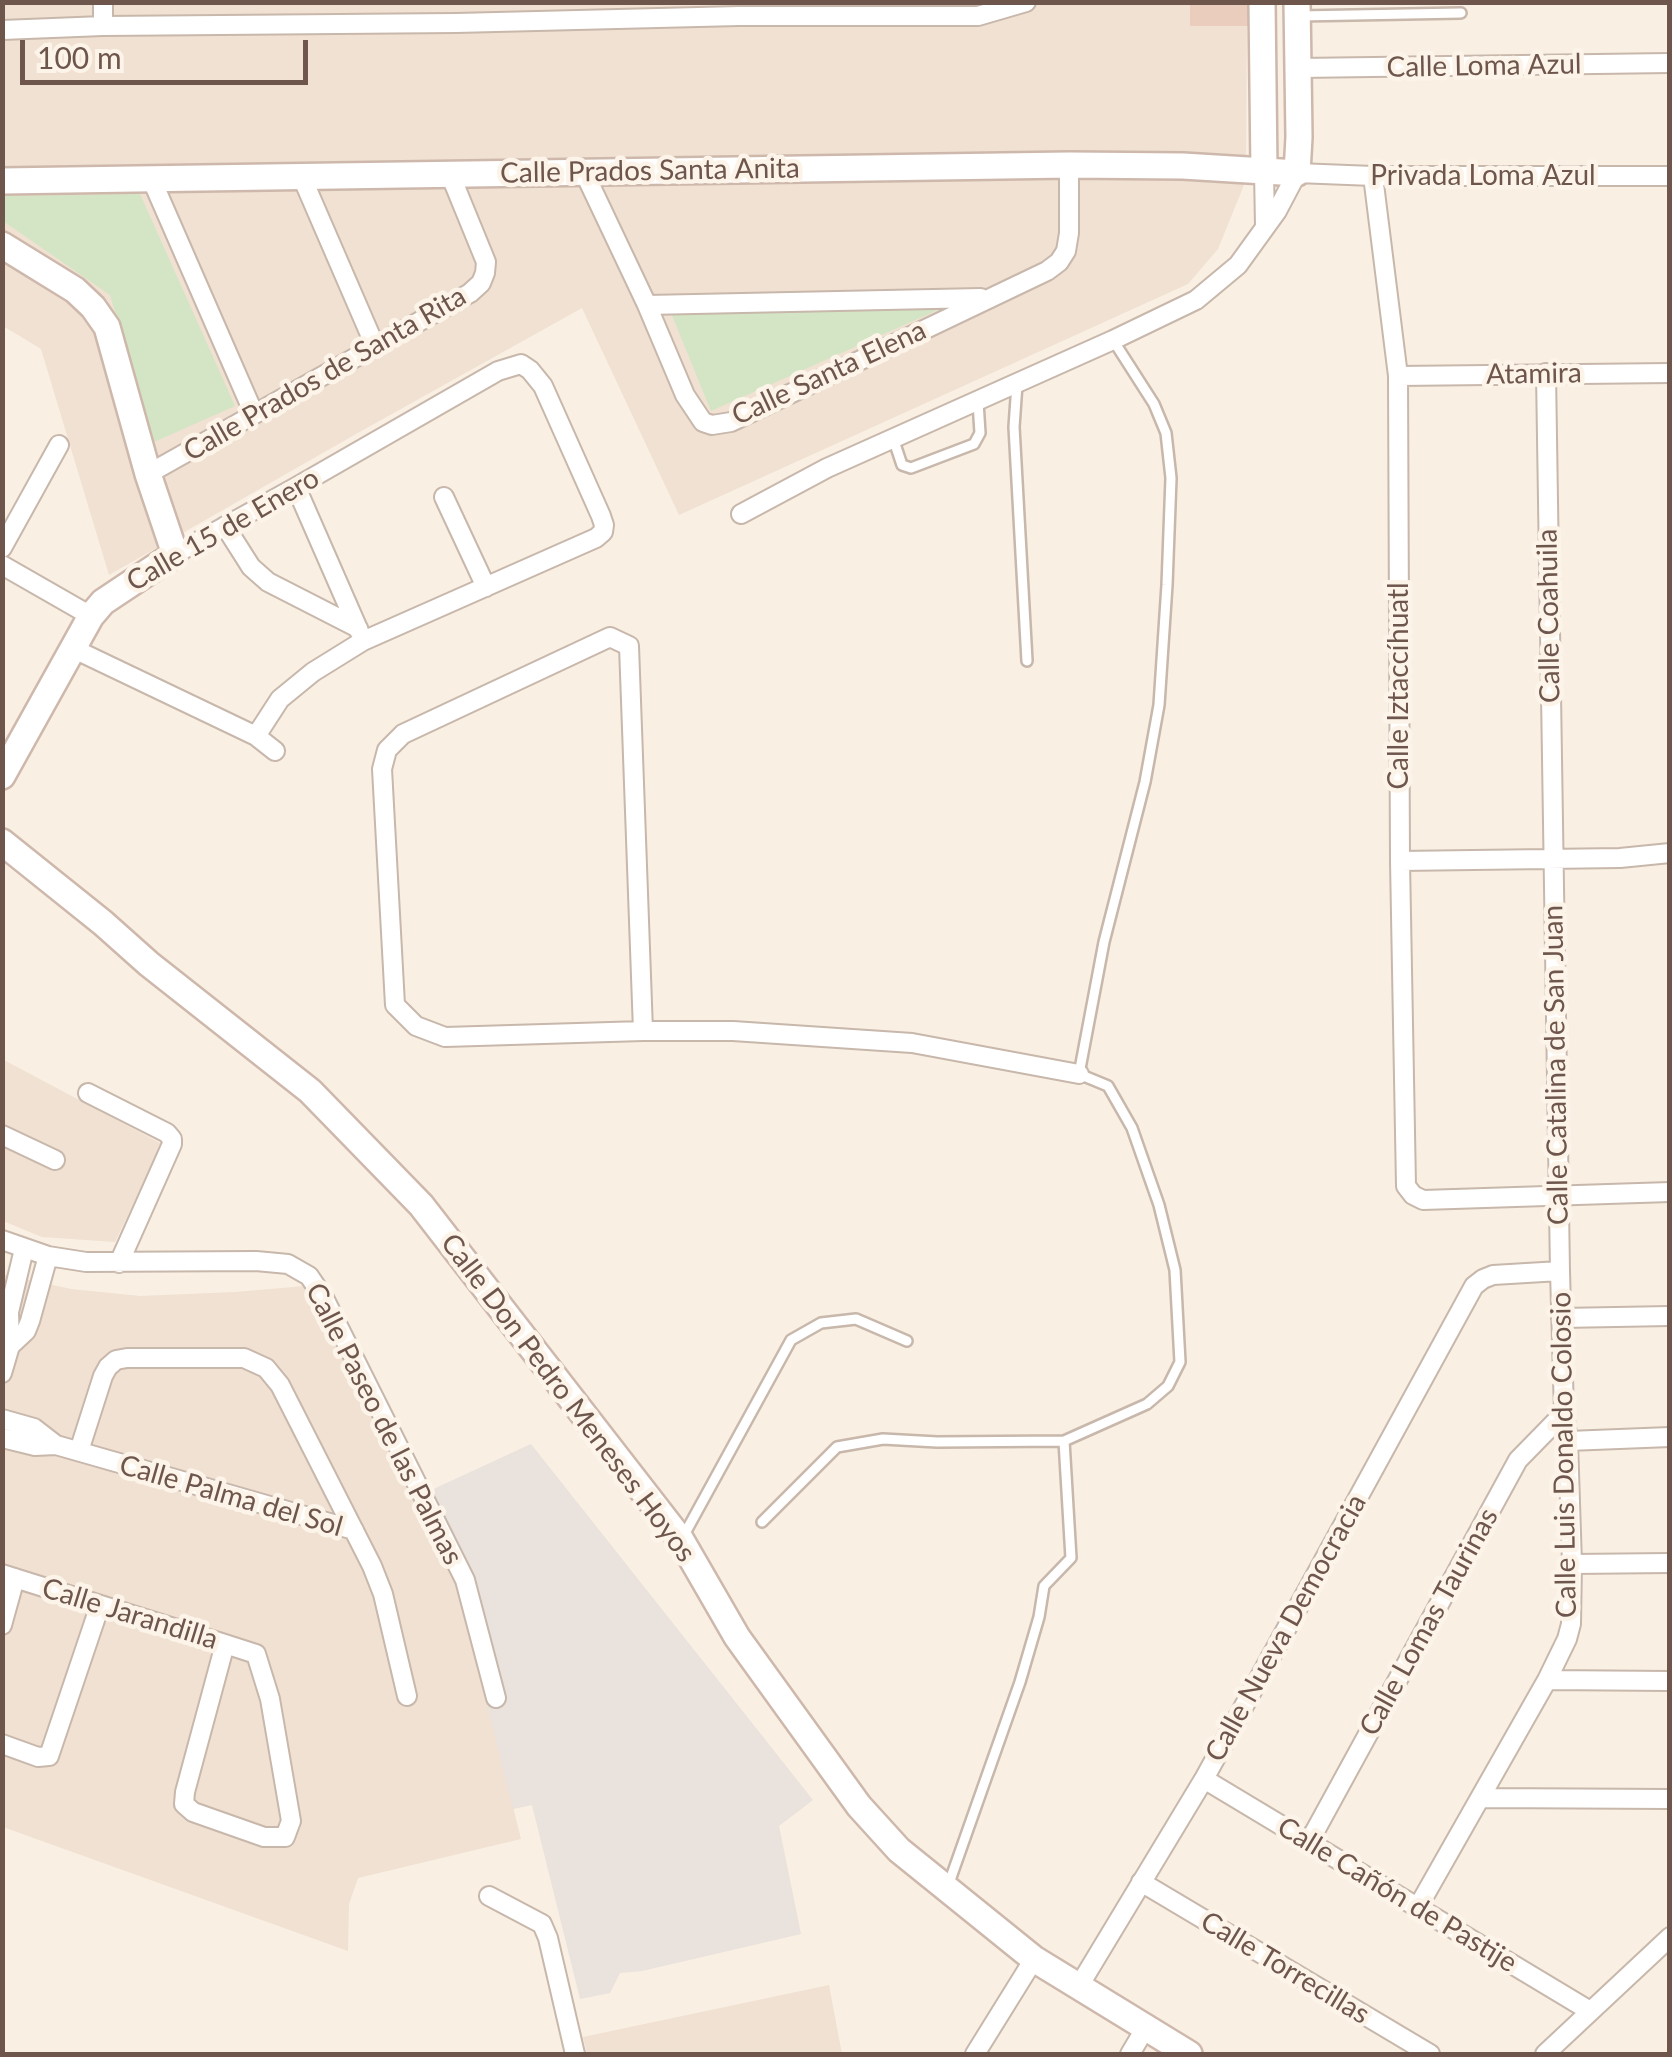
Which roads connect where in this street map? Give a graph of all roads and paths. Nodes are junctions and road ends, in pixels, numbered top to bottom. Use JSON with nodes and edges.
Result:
{"nodes":[{"id":1,"x":103,"y":2,"type":"edge"},
{"id":2,"x":455,"y":2,"type":"edge"},
{"id":3,"x":1262,"y":2,"type":"edge"},
{"id":4,"x":1025,"y":3,"type":"edge"},
{"id":5,"x":739,"y":9,"type":"edge"},
{"id":6,"x":1297,"y":9,"type":"edge"},
{"id":7,"x":880,"y":10,"type":"edge"},
{"id":8,"x":598,"y":11,"type":"edge"},
{"id":9,"x":1461,"y":13,"type":"dead end"},
{"id":10,"x":456,"y":22,"type":"junction"},
{"id":11,"x":103,"y":26,"type":"junction"},
{"id":12,"x":2,"y":30,"type":"edge"},
{"id":13,"x":1670,"y":63,"type":"edge"},
{"id":14,"x":1299,"y":68,"type":"junction"},
{"id":15,"x":1069,"y":165,"type":"junction"},
{"id":16,"x":1264,"y":170,"type":"junction"},
{"id":17,"x":584,"y":172,"type":"junction"},
{"id":18,"x":1297,"y":173,"type":"junction"},
{"id":19,"x":450,"y":174,"type":"junction"},
{"id":20,"x":301,"y":175,"type":"junction"},
{"id":21,"x":1373,"y":176,"type":"junction"},
{"id":22,"x":1670,"y":176,"type":"edge"},
{"id":23,"x":151,"y":178,"type":"junction"},
{"id":24,"x":2,"y":181,"type":"edge"},
{"id":25,"x":1265,"y":226,"type":"junction"},
{"id":26,"x":2,"y":245,"type":"edge"},
{"id":27,"x":987,"y":298,"type":"junction"},
{"id":28,"x":647,"y":305,"type":"junction"},
{"id":29,"x":1113,"y":340,"type":"junction"},
{"id":30,"x":376,"y":346,"type":"junction"},
{"id":31,"x":1546,"y":373,"type":"junction"},
{"id":32,"x":1670,"y":373,"type":"edge"},
{"id":33,"x":1398,"y":376,"type":"junction"},
{"id":34,"x":1018,"y":382,"type":"junction"},
{"id":35,"x":978,"y":400,"type":"junction"},
{"id":36,"x":254,"y":414,"type":"junction"},
{"id":37,"x":893,"y":438,"type":"junction"},
{"id":38,"x":60,"y":445,"type":"dead end"},
{"id":39,"x":148,"y":474,"type":"junction"},
{"id":40,"x":296,"y":487,"type":"junction"},
{"id":41,"x":444,"y":496,"type":"dead end"},
{"id":42,"x":741,"y":514,"type":"dead end"},
{"id":43,"x":225,"y":526,"type":"junction"},
{"id":44,"x":2,"y":548,"type":"edge"},
{"id":45,"x":175,"y":554,"type":"junction"},
{"id":46,"x":2,"y":565,"type":"edge"},
{"id":47,"x":486,"y":586,"type":"junction"},
{"id":48,"x":91,"y":616,"type":"junction"},
{"id":49,"x":360,"y":634,"type":"junction"},
{"id":50,"x":74,"y":649,"type":"junction"},
{"id":51,"x":1027,"y":661,"type":"dead end"},
{"id":52,"x":256,"y":736,"type":"junction"},
{"id":53,"x":275,"y":751,"type":"dead end"},
{"id":54,"x":2,"y":776,"type":"edge"},
{"id":55,"x":2,"y":842,"type":"edge"},
{"id":56,"x":1670,"y":853,"type":"edge"},
{"id":57,"x":1552,"y":859,"type":"junction"},
{"id":58,"x":1400,"y":861,"type":"junction"},
{"id":59,"x":643,"y":1030,"type":"junction"},
{"id":60,"x":1079,"y":1074,"type":"junction"},
{"id":61,"x":88,"y":1094,"type":"dead end"},
{"id":62,"x":2,"y":1135,"type":"edge"},
{"id":63,"x":55,"y":1160,"type":"dead end"},
{"id":64,"x":1670,"y":1192,"type":"edge"},
{"id":65,"x":1558,"y":1194,"type":"junction"},
{"id":66,"x":2,"y":1240,"type":"edge"},
{"id":67,"x":24,"y":1249,"type":"junction"},
{"id":68,"x":48,"y":1256,"type":"junction"},
{"id":69,"x":119,"y":1262,"type":"junction"},
{"id":70,"x":1560,"y":1270,"type":"junction"},
{"id":71,"x":1494,"y":1275,"type":"joint"},
{"id":72,"x":1670,"y":1316,"type":"edge"},
{"id":73,"x":1562,"y":1318,"type":"junction"},
{"id":74,"x":907,"y":1341,"type":"dead end"},
{"id":75,"x":10,"y":1346,"type":"junction"},
{"id":76,"x":2,"y":1373,"type":"edge"},
{"id":77,"x":1564,"y":1412,"type":"junction"},
{"id":78,"x":2,"y":1419,"type":"edge"},
{"id":79,"x":1670,"y":1437,"type":"edge"},
{"id":80,"x":2,"y":1438,"type":"edge"},
{"id":81,"x":1064,"y":1441,"type":"junction"},
{"id":82,"x":1568,"y":1441,"type":"junction"},
{"id":83,"x":56,"y":1445,"type":"junction"},
{"id":84,"x":79,"y":1452,"type":"junction"},
{"id":85,"x":762,"y":1522,"type":"dead end"},
{"id":86,"x":354,"y":1530,"type":"junction"},
{"id":87,"x":681,"y":1540,"type":"junction"},
{"id":88,"x":1670,"y":1563,"type":"edge"},
{"id":89,"x":1572,"y":1564,"type":"junction"},
{"id":90,"x":9,"y":1576,"type":"edge"},
{"id":91,"x":100,"y":1604,"type":"junction"},
{"id":92,"x":2,"y":1625,"type":"edge"},
{"id":93,"x":225,"y":1644,"type":"junction"},
{"id":94,"x":1547,"y":1680,"type":"junction"},
{"id":95,"x":1670,"y":1681,"type":"edge"},
{"id":96,"x":407,"y":1696,"type":"dead end"},
{"id":97,"x":496,"y":1698,"type":"dead end"},
{"id":98,"x":2,"y":1744,"type":"edge"},
{"id":99,"x":1204,"y":1779,"type":"junction"},
{"id":100,"x":1482,"y":1798,"type":"junction"},
{"id":101,"x":1670,"y":1799,"type":"edge"},
{"id":102,"x":1309,"y":1842,"type":"junction"},
{"id":103,"x":1140,"y":1882,"type":"junction"},
{"id":104,"x":948,"y":1888,"type":"junction"},
{"id":105,"x":488,"y":1896,"type":"dead end"},
{"id":106,"x":1418,"y":1907,"type":"junction"},
{"id":107,"x":1670,"y":1936,"type":"edge"},
{"id":108,"x":1663,"y":1954,"type":"edge"},
{"id":109,"x":1034,"y":1959,"type":"junction"},
{"id":110,"x":1080,"y":1986,"type":"junction"},
{"id":111,"x":1590,"y":2011,"type":"junction"},
{"id":112,"x":1146,"y":2027,"type":"junction"},
{"id":113,"x":576,"y":2054,"type":"edge"},
{"id":114,"x":975,"y":2054,"type":"edge"},
{"id":115,"x":1130,"y":2054,"type":"edge"},
{"id":116,"x":1190,"y":2054,"type":"edge"},
{"id":117,"x":1430,"y":2054,"type":"edge"},
{"id":118,"x":1545,"y":2054,"type":"edge"}],
"edges":[{"from":1,"to":11,"type":"street"},
{"from":2,"to":10,"type":"street"},
{"from":3,"to":16,"type":"street"},
{"from":4,"to":7,"type":"street"},
{"from":5,"to":7,"type":"street"},
{"from":5,"to":8,"type":"street"},
{"from":6,"to":9,"type":"lane"},
{"from":6,"to":14,"type":"street"},
{"from":8,"to":10,"type":"street"},
{"from":10,"to":11,"type":"street"},
{"from":11,"to":12,"type":"street"},
{"from":13,"to":14,"type":"street","name":"Calle Loma Azul"},
{"from":14,"to":18,"type":"street"},
{"from":15,"to":16,"type":"street","name":"Calle Prados Santa Anita"},
{"from":15,"to":17,"type":"street","name":"Calle Prados Santa Anita"},
{"from":15,"to":27,"type":"street","name":"Calle Santa Elena"},
{"from":16,"to":18,"type":"street","name":"Calle Prados Santa Anita"},
{"from":16,"to":25,"type":"street"},
{"from":17,"to":19,"type":"street","name":"Calle Prados Santa Anita"},
{"from":17,"to":28,"type":"street","name":"Calle Santa Elena"},
{"from":18,"to":21,"type":"street","name":"Privada Loma Azul"},
{"from":18,"to":25,"type":"street"},
{"from":19,"to":20,"type":"street","name":"Calle Prados Santa Anita"},
{"from":19,"to":30,"type":"street","name":"Calle Prados de Santa Rita"},
{"from":20,"to":23,"type":"street","name":"Calle Prados Santa Anita"},
{"from":20,"to":30,"type":"street"},
{"from":21,"to":22,"type":"street","name":"Privada Loma Azul"},
{"from":21,"to":33,"type":"street","name":"Calle Iztaccíhuatl"},
{"from":23,"to":24,"type":"street","name":"Calle Prados Santa Anita"},
{"from":23,"to":36,"type":"street"},
{"from":25,"to":29,"type":"street"},
{"from":26,"to":39,"type":"street"},
{"from":27,"to":28,"type":"street"},
{"from":27,"to":28,"type":"street","name":"Calle Santa Elena"},
{"from":29,"to":34,"type":"street"},
{"from":29,"to":60,"type":"lane"},
{"from":30,"to":36,"type":"street","name":"Calle Prados de Santa Rita"},
{"from":31,"to":32,"type":"street","name":"Atamira"},
{"from":31,"to":33,"type":"street","name":"Atamira"},
{"from":31,"to":57,"type":"street","name":"Calle Coahuila"},
{"from":33,"to":58,"type":"street","name":"Calle Iztaccíhuatl"},
{"from":34,"to":35,"type":"street"},
{"from":34,"to":51,"type":"lane"},
{"from":35,"to":37,"type":"street"},
{"from":35,"to":37,"type":"lane"},
{"from":36,"to":39,"type":"street","name":"Calle Prados de Santa Rita"},
{"from":37,"to":42,"type":"street"},
{"from":38,"to":44,"type":"street"},
{"from":39,"to":45,"type":"street"},
{"from":40,"to":43,"type":"street","name":"Calle 15 de Enero"},
{"from":40,"to":47,"type":"street","name":"Calle 15 de Enero"},
{"from":40,"to":49,"type":"street"},
{"from":41,"to":47,"type":"street"},
{"from":43,"to":45,"type":"street","name":"Calle 15 de Enero"},
{"from":43,"to":49,"type":"street"},
{"from":45,"to":48,"type":"street","name":"Calle 15 de Enero"},
{"from":46,"to":48,"type":"street"},
{"from":47,"to":49,"type":"street"},
{"from":48,"to":50,"type":"street","name":"Calle 15 de Enero"},
{"from":49,"to":52,"type":"street"},
{"from":50,"to":52,"type":"street"},
{"from":50,"to":54,"type":"street","name":"Calle 15 de Enero"},
{"from":52,"to":53,"type":"street"},
{"from":55,"to":87,"type":"street","name":"Calle Don Pedro Meneses Hoyos"},
{"from":56,"to":57,"type":"street"},
{"from":57,"to":58,"type":"street"},
{"from":57,"to":65,"type":"street","name":"Calle Catalina de San Juan"},
{"from":58,"to":65,"type":"street","name":"Calle Iztaccíhuatl"},
{"from":59,"to":59,"type":"street"},
{"from":59,"to":60,"type":"street"},
{"from":60,"to":81,"type":"lane"},
{"from":61,"to":69,"type":"street"},
{"from":62,"to":63,"type":"street"},
{"from":64,"to":65,"type":"street"},
{"from":65,"to":70,"type":"street","name":"Calle Catalina de San Juan"},
{"from":66,"to":67,"type":"street","name":"Calle Paseo de las Palmas"},
{"from":67,"to":68,"type":"street","name":"Calle Paseo de las Palmas"},
{"from":67,"to":75,"type":"street"},
{"from":68,"to":69,"type":"street","name":"Calle Paseo de las Palmas"},
{"from":68,"to":75,"type":"street"},
{"from":69,"to":97,"type":"street","name":"Calle Paseo de las Palmas"},
{"from":70,"to":71,"type":"street","name":"Calle Luis Donaldo Colosio"},
{"from":70,"to":73,"type":"street","name":"Calle Luis Donaldo Colosio"},
{"from":71,"to":99,"type":"street","name":"Calle Nueva Democracia"},
{"from":72,"to":73,"type":"street"},
{"from":73,"to":77,"type":"street","name":"Calle Luis Donaldo Colosio"},
{"from":74,"to":87,"type":"lane"},
{"from":75,"to":76,"type":"street"},
{"from":77,"to":82,"type":"street","name":"Calle Luis Donaldo Colosio"},
{"from":77,"to":102,"type":"street","name":"Calle Lomas Taurinas"},
{"from":78,"to":83,"type":"street","name":"Calle Palma del Sol"},
{"from":79,"to":82,"type":"street"},
{"from":80,"to":83,"type":"street","name":"Calle Palma del Sol"},
{"from":81,"to":85,"type":"lane"},
{"from":81,"to":104,"type":"lane"},
{"from":82,"to":89,"type":"street","name":"Calle Luis Donaldo Colosio"},
{"from":83,"to":84,"type":"street","name":"Calle Palma del Sol"},
{"from":84,"to":86,"type":"street","name":"Calle Palma del Sol"},
{"from":84,"to":86,"type":"street"},
{"from":86,"to":96,"type":"street","name":"Calle Palma del Sol"},
{"from":87,"to":104,"type":"street","name":"Calle Don Pedro Meneses Hoyos"},
{"from":88,"to":89,"type":"street"},
{"from":89,"to":94,"type":"street","name":"Calle Luis Donaldo Colosio"},
{"from":90,"to":91,"type":"street","name":"Calle Jarandilla"},
{"from":90,"to":92,"type":"street"},
{"from":91,"to":93,"type":"street","name":"Calle Jarandilla"},
{"from":91,"to":98,"type":"street"},
{"from":93,"to":93,"type":"street","name":"Calle Jarandilla"},
{"from":94,"to":95,"type":"street"},
{"from":94,"to":100,"type":"street","name":"Calle Luis Donaldo Colosio"},
{"from":99,"to":102,"type":"street","name":"Calle Cañón de Pastije"},
{"from":99,"to":103,"type":"street","name":"Calle Nueva Democracia"},
{"from":100,"to":101,"type":"street"},
{"from":100,"to":106,"type":"street","name":"Calle Luis Donaldo Colosio"},
{"from":102,"to":106,"type":"street","name":"Calle Cañón de Pastije"},
{"from":103,"to":110,"type":"street","name":"Calle Nueva Democracia"},
{"from":103,"to":117,"type":"street","name":"Calle Torrecillas"},
{"from":104,"to":109,"type":"street","name":"Calle Don Pedro Meneses Hoyos"},
{"from":105,"to":113,"type":"street"},
{"from":106,"to":111,"type":"street","name":"Calle Cañón de Pastije"},
{"from":107,"to":108,"type":"street"},
{"from":108,"to":111,"type":"street"},
{"from":109,"to":110,"type":"street","name":"Calle Don Pedro Meneses Hoyos"},
{"from":109,"to":114,"type":"street"},
{"from":110,"to":112,"type":"street","name":"Calle Don Pedro Meneses Hoyos"},
{"from":111,"to":118,"type":"street"},
{"from":112,"to":115,"type":"street"},
{"from":112,"to":116,"type":"street","name":"Calle Don Pedro Meneses Hoyos"}]}
